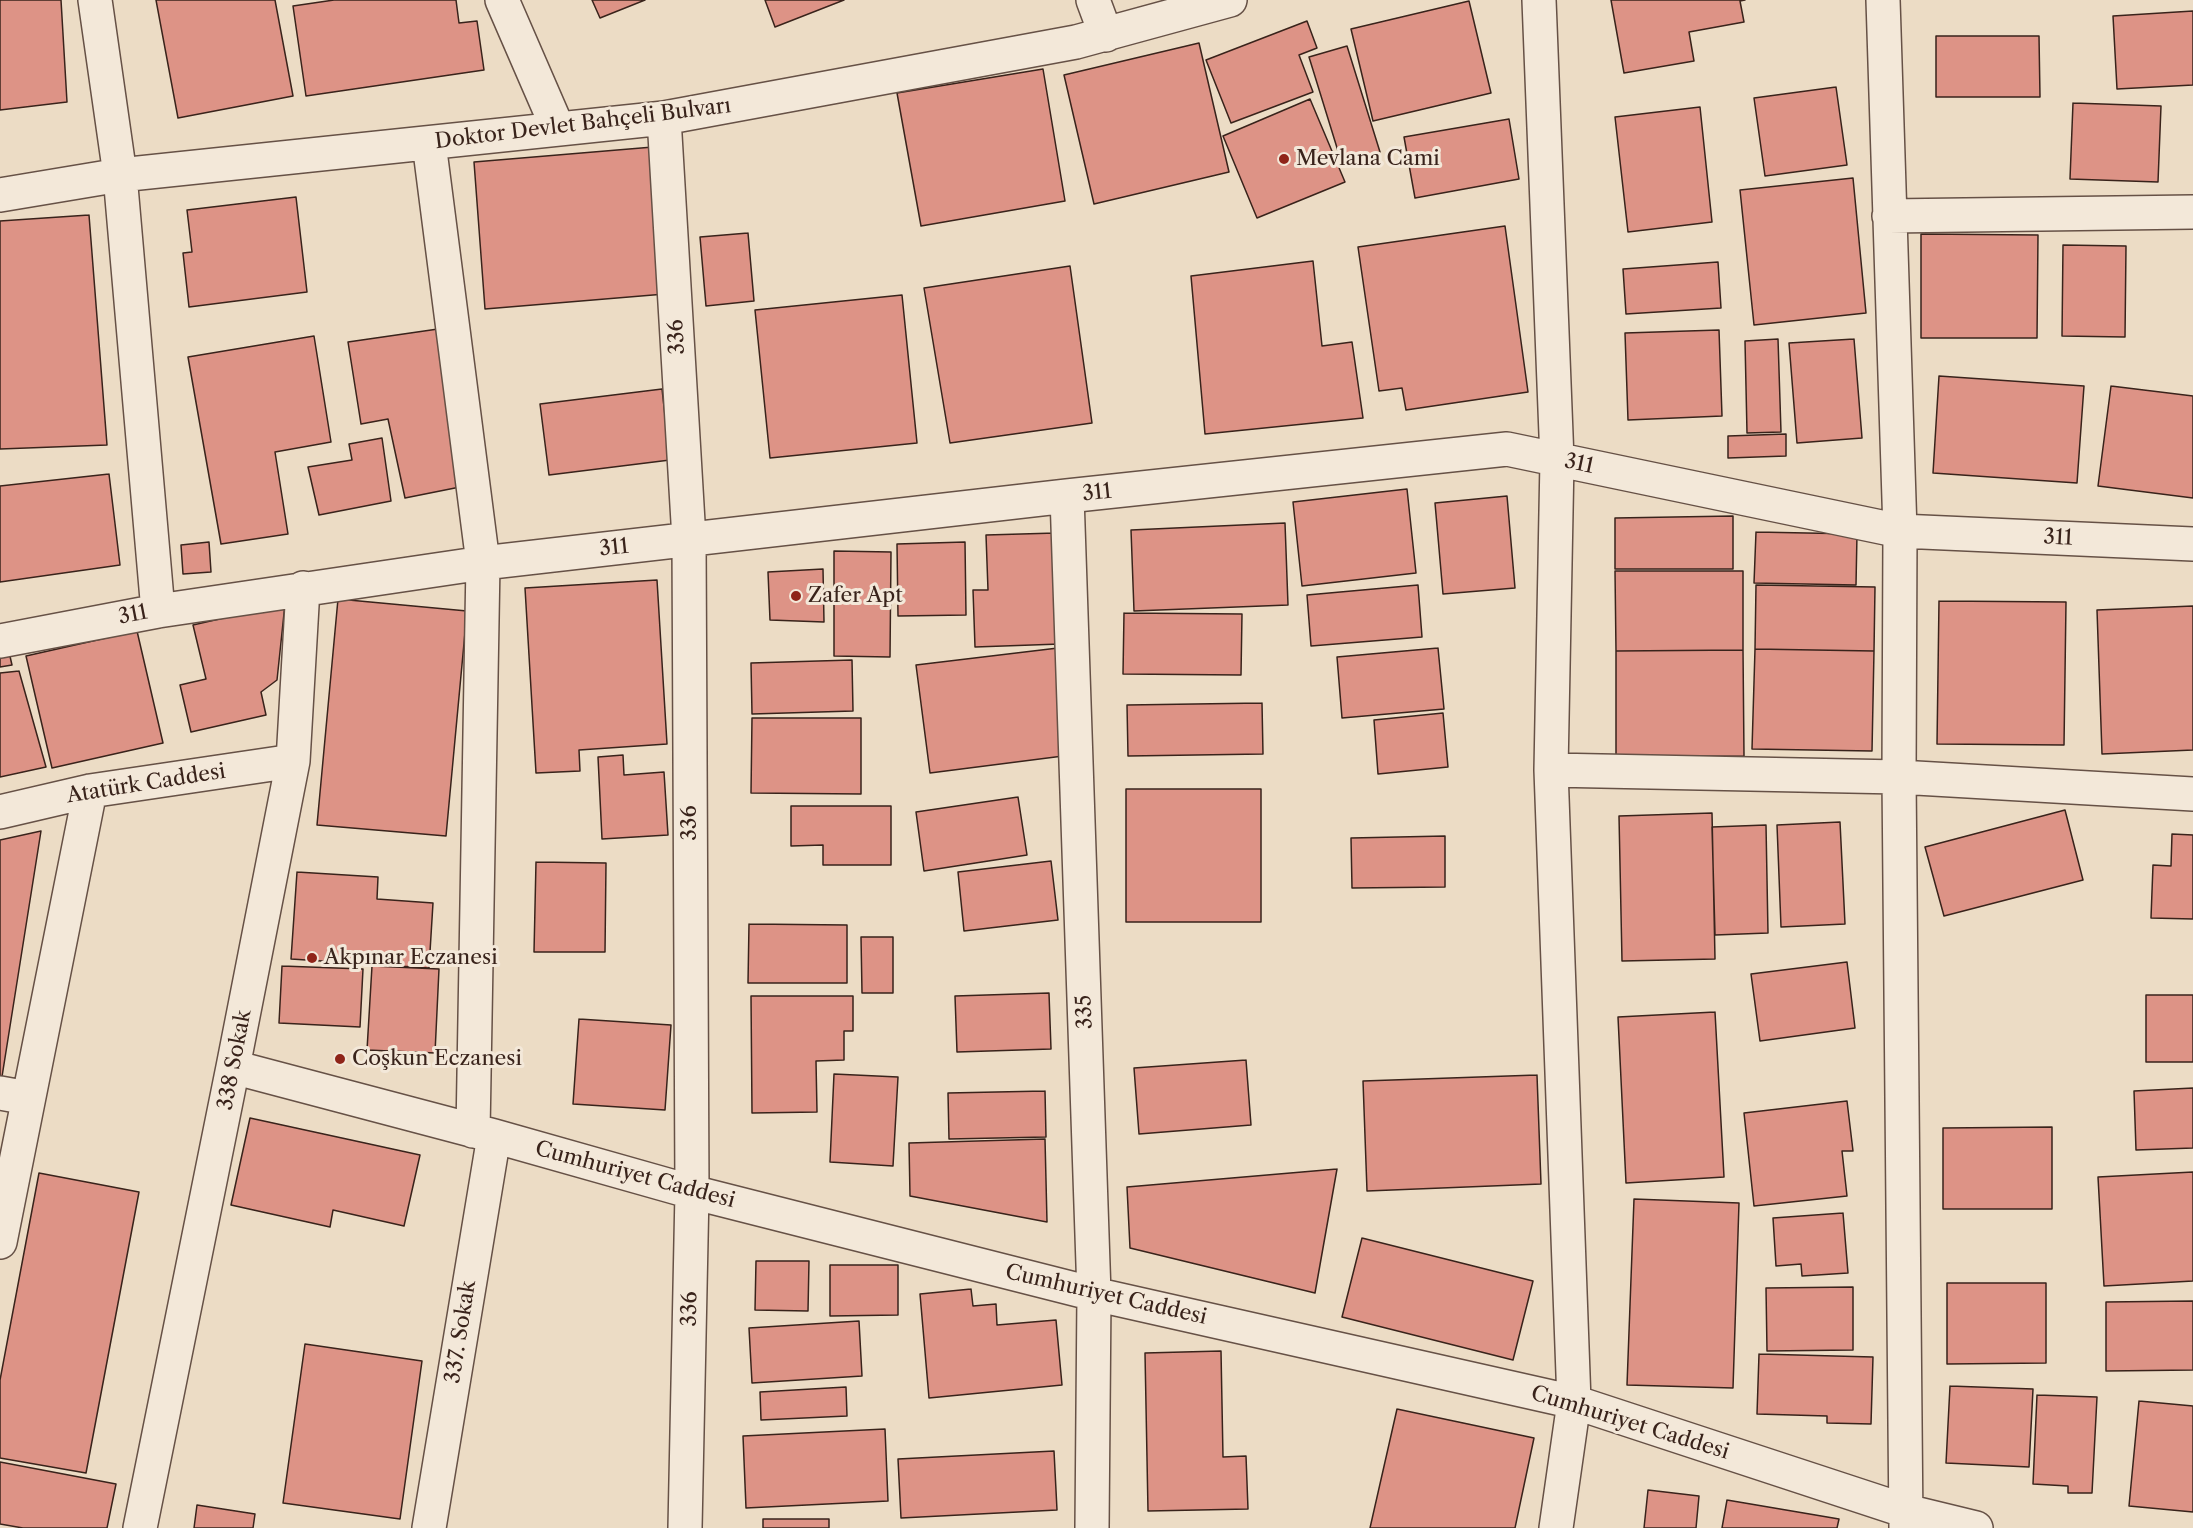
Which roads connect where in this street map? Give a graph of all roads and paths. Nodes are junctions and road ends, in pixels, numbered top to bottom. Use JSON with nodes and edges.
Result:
{"nodes":[{"id":1,"x":95,"y":0,"type":"edge"},
{"id":2,"x":502,"y":0,"type":"edge"},
{"id":3,"x":1093,"y":0,"type":"edge"},
{"id":4,"x":1230,"y":0,"type":"edge"},
{"id":5,"x":1539,"y":0,"type":"edge"},
{"id":6,"x":1883,"y":0,"type":"edge"},
{"id":7,"x":1106,"y":35,"type":"junction"},
{"id":8,"x":664,"y":118,"type":"junction"},
{"id":9,"x":558,"y":129,"type":"junction"},
{"id":10,"x":429,"y":143,"type":"junction"},
{"id":11,"x":120,"y":175,"type":"junction"},
{"id":12,"x":0,"y":195,"type":"edge"},
{"id":13,"x":2193,"y":212,"type":"edge"},
{"id":14,"x":1889,"y":216,"type":"junction"},
{"id":15,"x":1557,"y":460,"type":"junction"},
{"id":16,"x":1067,"y":496,"type":"junction"},
{"id":17,"x":1900,"y":531,"type":"junction"},
{"id":18,"x":689,"y":539,"type":"junction"},
{"id":19,"x":2193,"y":544,"type":"edge"},
{"id":20,"x":483,"y":562,"type":"junction"},
{"id":21,"x":303,"y":588,"type":"junction"},
{"id":22,"x":158,"y":611,"type":"junction"},
{"id":23,"x":0,"y":641,"type":"edge"},
{"id":24,"x":292,"y":761,"type":"junction"},
{"id":25,"x":1551,"y":770,"type":"junction"},
{"id":26,"x":1899,"y":777,"type":"junction"},
{"id":27,"x":90,"y":791,"type":"junction"},
{"id":28,"x":2193,"y":794,"type":"edge"},
{"id":29,"x":0,"y":812,"type":"edge"},
{"id":30,"x":233,"y":1067,"type":"junction"},
{"id":31,"x":14,"y":1095,"type":"edge"},
{"id":32,"x":483,"y":1134,"type":"junction"},
{"id":33,"x":692,"y":1192,"type":"junction"},
{"id":34,"x":0,"y":1242,"type":"edge"},
{"id":35,"x":1094,"y":1294,"type":"junction"},
{"id":36,"x":1574,"y":1402,"type":"junction"},
{"id":37,"x":1906,"y":1519,"type":"edge"},
{"id":38,"x":140,"y":1528,"type":"edge"},
{"id":39,"x":429,"y":1528,"type":"edge"},
{"id":40,"x":685,"y":1528,"type":"edge"},
{"id":41,"x":1092,"y":1528,"type":"edge"},
{"id":42,"x":1556,"y":1528,"type":"edge"},
{"id":43,"x":1976,"y":1528,"type":"edge"}],
"edges":[{"from":1,"to":11,"type":"street"},
{"from":2,"to":9,"type":"street"},
{"from":3,"to":7,"type":"street"},
{"from":4,"to":7,"type":"street","name":"Doktor Devlet Bahçeli Bulvarı"},
{"from":5,"to":15,"type":"street"},
{"from":6,"to":14,"type":"street"},
{"from":7,"to":8,"type":"street","name":"Doktor Devlet Bahçeli Bulvarı"},
{"from":8,"to":9,"type":"street","name":"Doktor Devlet Bahçeli Bulvarı"},
{"from":8,"to":18,"type":"street","name":"336"},
{"from":9,"to":10,"type":"street","name":"Doktor Devlet Bahçeli Bulvarı"},
{"from":10,"to":11,"type":"street","name":"Doktor Devlet Bahçeli Bulvarı"},
{"from":10,"to":20,"type":"street","name":"337. Sokak"},
{"from":11,"to":12,"type":"street","name":"Doktor Devlet Bahçeli Bulvarı"},
{"from":11,"to":22,"type":"street"},
{"from":13,"to":14,"type":"street"},
{"from":14,"to":17,"type":"street"},
{"from":15,"to":16,"type":"street","name":"311"},
{"from":15,"to":17,"type":"street","name":"311"},
{"from":15,"to":25,"type":"street"},
{"from":16,"to":18,"type":"street","name":"311"},
{"from":16,"to":35,"type":"street","name":"335"},
{"from":17,"to":19,"type":"street","name":"311"},
{"from":17,"to":26,"type":"street"},
{"from":18,"to":20,"type":"street","name":"311"},
{"from":18,"to":33,"type":"street","name":"336"},
{"from":20,"to":21,"type":"street","name":"311"},
{"from":20,"to":32,"type":"street","name":"337. Sokak"},
{"from":21,"to":22,"type":"street","name":"311"},
{"from":21,"to":24,"type":"street","name":"338 Sokak"},
{"from":22,"to":23,"type":"street","name":"311"},
{"from":24,"to":27,"type":"street","name":"Atatürk Caddesi"},
{"from":24,"to":30,"type":"street","name":"338 Sokak"},
{"from":25,"to":26,"type":"street"},
{"from":25,"to":36,"type":"street"},
{"from":26,"to":28,"type":"street"},
{"from":26,"to":37,"type":"street"},
{"from":27,"to":29,"type":"street","name":"Atatürk Caddesi"},
{"from":27,"to":31,"type":"street"},
{"from":30,"to":32,"type":"street","name":"Cumhuriyet Caddesi"},
{"from":30,"to":38,"type":"street","name":"338 Sokak"},
{"from":31,"to":34,"type":"street"},
{"from":32,"to":33,"type":"street","name":"Cumhuriyet Caddesi"},
{"from":32,"to":39,"type":"street","name":"337. Sokak"},
{"from":33,"to":35,"type":"street","name":"Cumhuriyet Caddesi"},
{"from":33,"to":40,"type":"street","name":"336"},
{"from":35,"to":36,"type":"street","name":"Cumhuriyet Caddesi"},
{"from":35,"to":41,"type":"street","name":"335"},
{"from":36,"to":37,"type":"street","name":"Cumhuriyet Caddesi"},
{"from":36,"to":42,"type":"street"},
{"from":37,"to":43,"type":"street","name":"Cumhuriyet Caddesi"}]}
